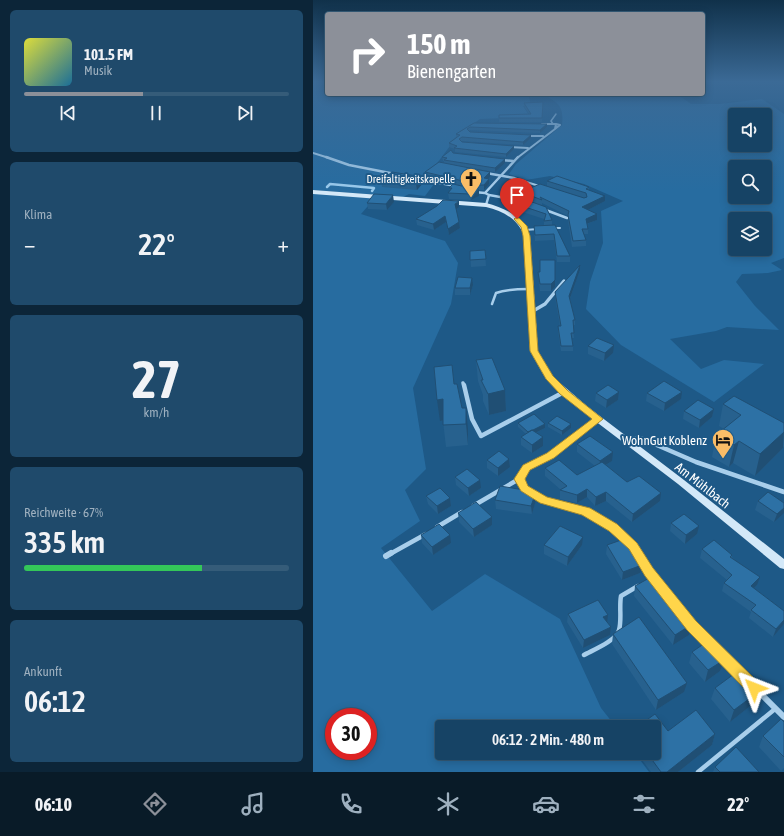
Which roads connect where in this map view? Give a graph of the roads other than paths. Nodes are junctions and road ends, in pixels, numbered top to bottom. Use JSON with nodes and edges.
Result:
{"nodes":[{"id":1,"x":553,"y":118,"type":"edge"},
{"id":2,"x":554,"y":124,"type":"junction"},
{"id":3,"x":541,"y":125,"type":"edge"},
{"id":4,"x":519,"y":135,"type":"edge"},
{"id":5,"x":544,"y":136,"type":"junction"},
{"id":6,"x":506,"y":146,"type":"edge"},
{"id":7,"x":528,"y":148,"type":"junction"},
{"id":8,"x":313,"y":153,"type":"edge"},
{"id":9,"x":493,"y":159,"type":"edge"},
{"id":10,"x":513,"y":161,"type":"junction"},
{"id":11,"x":479,"y":172,"type":"edge"},
{"id":12,"x":401,"y":175,"type":"edge"},
{"id":13,"x":500,"y":176,"type":"junction"},
{"id":14,"x":414,"y":178,"type":"edge"},
{"id":15,"x":514,"y":178,"type":"joint"},
{"id":16,"x":459,"y":187,"type":"edge"},
{"id":17,"x":543,"y":187,"type":"edge"},
{"id":18,"x":468,"y":190,"type":"edge"},
{"id":19,"x":313,"y":192,"type":"edge"},
{"id":20,"x":485,"y":193,"type":"junction"},
{"id":21,"x":489,"y":195,"type":"junction"},
{"id":22,"x":515,"y":200,"type":"edge"},
{"id":23,"x":486,"y":205,"type":"junction"},
{"id":24,"x":539,"y":207,"type":"edge"},
{"id":25,"x":567,"y":218,"type":"edge"},
{"id":26,"x":560,"y":228,"type":"dead end"},
{"id":27,"x":543,"y":229,"type":"edge"},
{"id":28,"x":548,"y":229,"type":"edge"},
{"id":29,"x":525,"y":230,"type":"junction"},
{"id":30,"x":564,"y":281,"type":"edge"},
{"id":31,"x":531,"y":289,"type":"junction"},
{"id":32,"x":492,"y":304,"type":"dead end"},
{"id":33,"x":533,"y":311,"type":"junction"},
{"id":34,"x":463,"y":383,"type":"dead end"},
{"id":35,"x":563,"y":392,"type":"junction"},
{"id":36,"x":598,"y":419,"type":"junction"},
{"id":37,"x":622,"y":438,"type":"junction"},
{"id":38,"x":519,"y":479,"type":"junction"},
{"id":39,"x":784,"y":492,"type":"edge"},
{"id":40,"x":386,"y":556,"type":"dead end"},
{"id":41,"x":784,"y":565,"type":"edge"},
{"id":42,"x":653,"y":577,"type":"junction"},
{"id":43,"x":647,"y":581,"type":"edge"},
{"id":44,"x":640,"y":584,"type":"edge"},
{"id":45,"x":584,"y":655,"type":"dead end"},
{"id":46,"x":775,"y":709,"type":"junction"},
{"id":47,"x":784,"y":717,"type":"edge"},
{"id":48,"x":698,"y":772,"type":"edge"}],
"edges":[{"from":1,"to":2,"type":"lane"},
{"from":2,"to":3,"type":"street"},
{"from":2,"to":5,"type":"street"},
{"from":4,"to":5,"type":"street"},
{"from":5,"to":7,"type":"street"},
{"from":6,"to":7,"type":"street"},
{"from":7,"to":10,"type":"street"},
{"from":8,"to":12,"type":"street"},
{"from":9,"to":10,"type":"street"},
{"from":10,"to":13,"type":"street"},
{"from":11,"to":13,"type":"street"},
{"from":13,"to":15,"type":"street"},
{"from":13,"to":20,"type":"street"},
{"from":14,"to":16,"type":"street"},
{"from":15,"to":17,"type":"lane"},
{"from":18,"to":20,"type":"street"},
{"from":19,"to":23,"type":"street"},
{"from":20,"to":21,"type":"street"},
{"from":21,"to":22,"type":"street"},
{"from":21,"to":23,"type":"street"},
{"from":23,"to":29,"type":"street"},
{"from":24,"to":25,"type":"street"},
{"from":26,"to":28,"type":"lane"},
{"from":27,"to":29,"type":"lane"},
{"from":29,"to":31,"type":"street","name":"Am Mühlbach"},
{"from":30,"to":33,"type":"street"},
{"from":31,"to":32,"type":"lane"},
{"from":31,"to":33,"type":"street","name":"Am Mühlbach"},
{"from":33,"to":35,"type":"street","name":"Am Mühlbach"},
{"from":34,"to":35,"type":"street"},
{"from":35,"to":36,"type":"street","name":"Am Mühlbach"},
{"from":36,"to":37,"type":"street","name":"Am Mühlbach"},
{"from":36,"to":38,"type":"street"},
{"from":37,"to":39,"type":"street"},
{"from":37,"to":41,"type":"street","name":"Am Mühlbach"},
{"from":38,"to":40,"type":"street"},
{"from":38,"to":42,"type":"street"},
{"from":42,"to":43,"type":"lane"},
{"from":42,"to":46,"type":"street"},
{"from":44,"to":45,"type":"lane"},
{"from":46,"to":47,"type":"street"},
{"from":46,"to":48,"type":"lane"}]}
